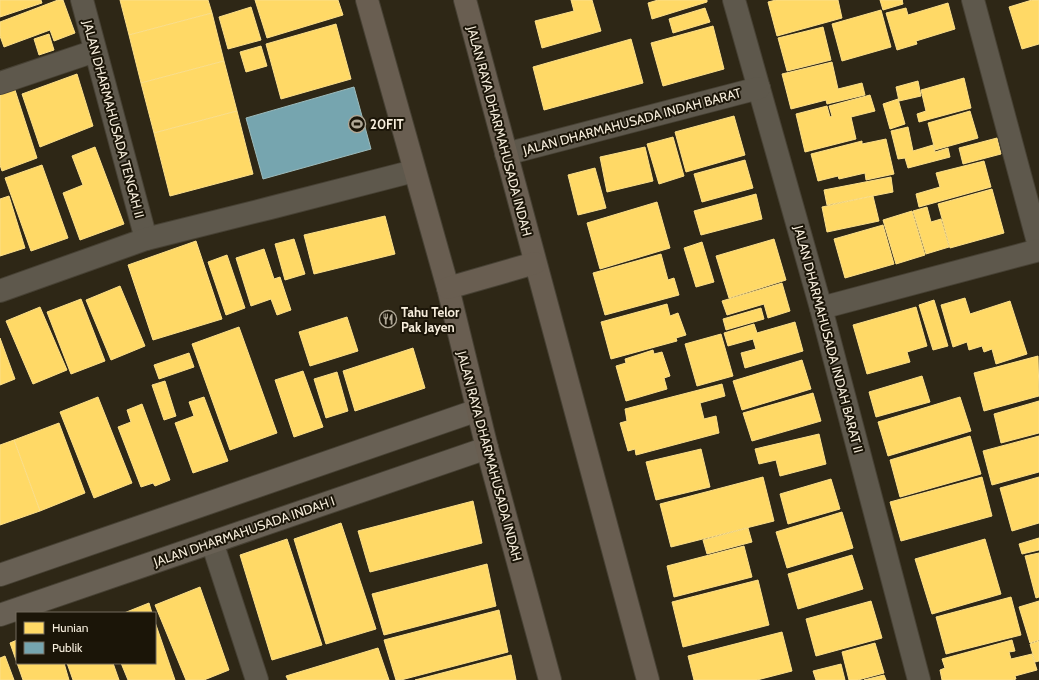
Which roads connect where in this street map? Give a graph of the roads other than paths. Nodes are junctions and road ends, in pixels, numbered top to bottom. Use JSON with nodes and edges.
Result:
{"nodes":[{"id":1,"x":82,"y":0,"type":"edge"},
{"id":2,"x":367,"y":0,"type":"edge"},
{"id":3,"x":465,"y":0,"type":"edge"},
{"id":4,"x":734,"y":0,"type":"edge"},
{"id":5,"x":973,"y":0,"type":"edge"},
{"id":6,"x":95,"y":51,"type":"junction"},
{"id":7,"x":0,"y":83,"type":"edge"},
{"id":8,"x":759,"y":88,"type":"junction"},
{"id":9,"x":506,"y":154,"type":"junction"},
{"id":10,"x":414,"y":170,"type":"junction"},
{"id":11,"x":146,"y":239,"type":"junction"},
{"id":12,"x":1039,"y":246,"type":"edge"},
{"id":13,"x":1039,"y":250,"type":"edge"},
{"id":14,"x":535,"y":263,"type":"junction"},
{"id":15,"x":448,"y":288,"type":"junction"},
{"id":16,"x":0,"y":291,"type":"edge"},
{"id":17,"x":821,"y":308,"type":"junction"},
{"id":18,"x":478,"y":410,"type":"junction"},
{"id":19,"x":487,"y":448,"type":"junction"},
{"id":20,"x":212,"y":542,"type":"junction"},
{"id":21,"x":0,"y":575,"type":"edge"},
{"id":22,"x":0,"y":615,"type":"edge"},
{"id":23,"x":257,"y":680,"type":"edge"},
{"id":24,"x":550,"y":680,"type":"edge"},
{"id":25,"x":648,"y":680,"type":"edge"},
{"id":26,"x":919,"y":680,"type":"edge"}],
"edges":[{"from":1,"to":6,"type":"street","name":"JALAN DHARMAHUSADA TENGAH II"},
{"from":2,"to":10,"type":"main road","name":"JALAN RAYA DHARMAHUSADA INDAH"},
{"from":3,"to":9,"type":"main road","name":"JALAN RAYA DHARMAHUSADA INDAH"},
{"from":4,"to":8,"type":"street","name":"JALAN DHARMAHUSADA INDAH BARAT II"},
{"from":5,"to":12,"type":"street"},
{"from":6,"to":7,"type":"street"},
{"from":6,"to":11,"type":"street","name":"JALAN DHARMAHUSADA TENGAH II"},
{"from":8,"to":9,"type":"street","name":"JALAN DHARMAHUSADA INDAH BARAT"},
{"from":8,"to":17,"type":"street","name":"JALAN DHARMAHUSADA INDAH BARAT II"},
{"from":9,"to":14,"type":"main road","name":"JALAN RAYA DHARMAHUSADA INDAH"},
{"from":10,"to":11,"type":"street"},
{"from":10,"to":15,"type":"main road","name":"JALAN RAYA DHARMAHUSADA INDAH"},
{"from":11,"to":16,"type":"street"},
{"from":13,"to":17,"type":"street"},
{"from":14,"to":15,"type":"main road"},
{"from":14,"to":25,"type":"main road","name":"JALAN RAYA DHARMAHUSADA INDAH"},
{"from":15,"to":18,"type":"main road","name":"JALAN RAYA DHARMAHUSADA INDAH"},
{"from":17,"to":26,"type":"street","name":"JALAN DHARMAHUSADA INDAH BARAT II"},
{"from":18,"to":19,"type":"main road","name":"JALAN RAYA DHARMAHUSADA INDAH"},
{"from":18,"to":21,"type":"main road"},
{"from":19,"to":20,"type":"main road","name":"JALAN DHARMAHUSADA INDAH I"},
{"from":19,"to":24,"type":"main road","name":"JALAN RAYA DHARMAHUSADA INDAH"},
{"from":20,"to":22,"type":"main road","name":"JALAN DHARMAHUSADA INDAH I"},
{"from":20,"to":23,"type":"street"}]}
